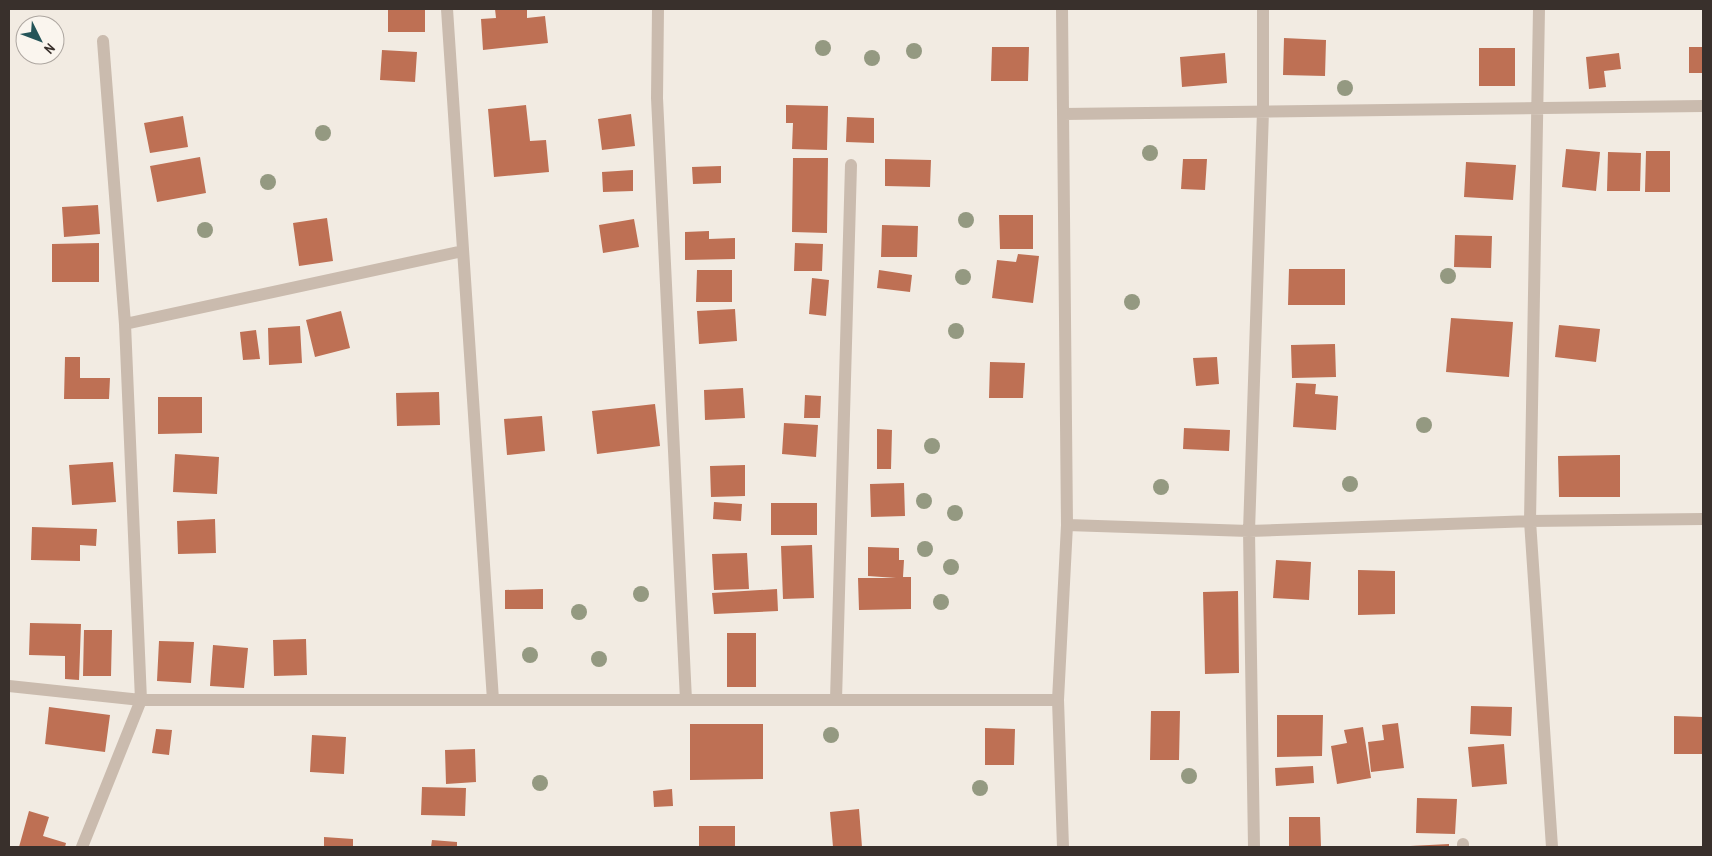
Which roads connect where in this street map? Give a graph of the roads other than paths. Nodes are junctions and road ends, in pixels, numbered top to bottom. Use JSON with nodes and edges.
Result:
{"nodes":[{"id":1,"x":447,"y":9,"type":"edge"},
{"id":2,"x":658,"y":9,"type":"edge"},
{"id":3,"x":1062,"y":9,"type":"edge"},
{"id":4,"x":1263,"y":9,"type":"edge"},
{"id":5,"x":1539,"y":9,"type":"edge"},
{"id":6,"x":103,"y":41,"type":"dead end"},
{"id":7,"x":1703,"y":106,"type":"edge"},
{"id":8,"x":1538,"y":108,"type":"junction"},
{"id":9,"x":1263,"y":112,"type":"junction"},
{"id":10,"x":1063,"y":114,"type":"junction"},
{"id":11,"x":851,"y":165,"type":"dead end"},
{"id":12,"x":463,"y":251,"type":"junction"},
{"id":13,"x":125,"y":324,"type":"junction"},
{"id":14,"x":1703,"y":519,"type":"edge"},
{"id":15,"x":1530,"y":520,"type":"junction"},
{"id":16,"x":1067,"y":525,"type":"junction"},
{"id":17,"x":1250,"y":531,"type":"junction"},
{"id":18,"x":9,"y":686,"type":"edge"},
{"id":19,"x":140,"y":700,"type":"junction"},
{"id":20,"x":493,"y":700,"type":"junction"},
{"id":21,"x":686,"y":700,"type":"junction"},
{"id":22,"x":836,"y":700,"type":"junction"},
{"id":23,"x":1058,"y":700,"type":"junction"},
{"id":24,"x":82,"y":847,"type":"edge"},
{"id":25,"x":1063,"y":847,"type":"edge"},
{"id":26,"x":1254,"y":847,"type":"edge"},
{"id":27,"x":1552,"y":847,"type":"edge"}],
"edges":[{"from":1,"to":12,"type":"street"},
{"from":2,"to":21,"type":"street"},
{"from":3,"to":10,"type":"street"},
{"from":4,"to":9,"type":"street"},
{"from":5,"to":8,"type":"street"},
{"from":6,"to":13,"type":"street"},
{"from":7,"to":8,"type":"street"},
{"from":8,"to":9,"type":"street"},
{"from":8,"to":15,"type":"street"},
{"from":9,"to":10,"type":"street"},
{"from":9,"to":17,"type":"street"},
{"from":10,"to":16,"type":"street"},
{"from":11,"to":22,"type":"street"},
{"from":12,"to":13,"type":"street"},
{"from":12,"to":20,"type":"street"},
{"from":13,"to":19,"type":"street"},
{"from":14,"to":15,"type":"street"},
{"from":15,"to":17,"type":"street"},
{"from":15,"to":27,"type":"street"},
{"from":16,"to":17,"type":"street"},
{"from":16,"to":23,"type":"street"},
{"from":17,"to":26,"type":"street"},
{"from":18,"to":19,"type":"street"},
{"from":19,"to":20,"type":"street"},
{"from":19,"to":24,"type":"street"},
{"from":20,"to":21,"type":"street"},
{"from":21,"to":22,"type":"street"},
{"from":22,"to":23,"type":"street"},
{"from":23,"to":25,"type":"street"}]}
